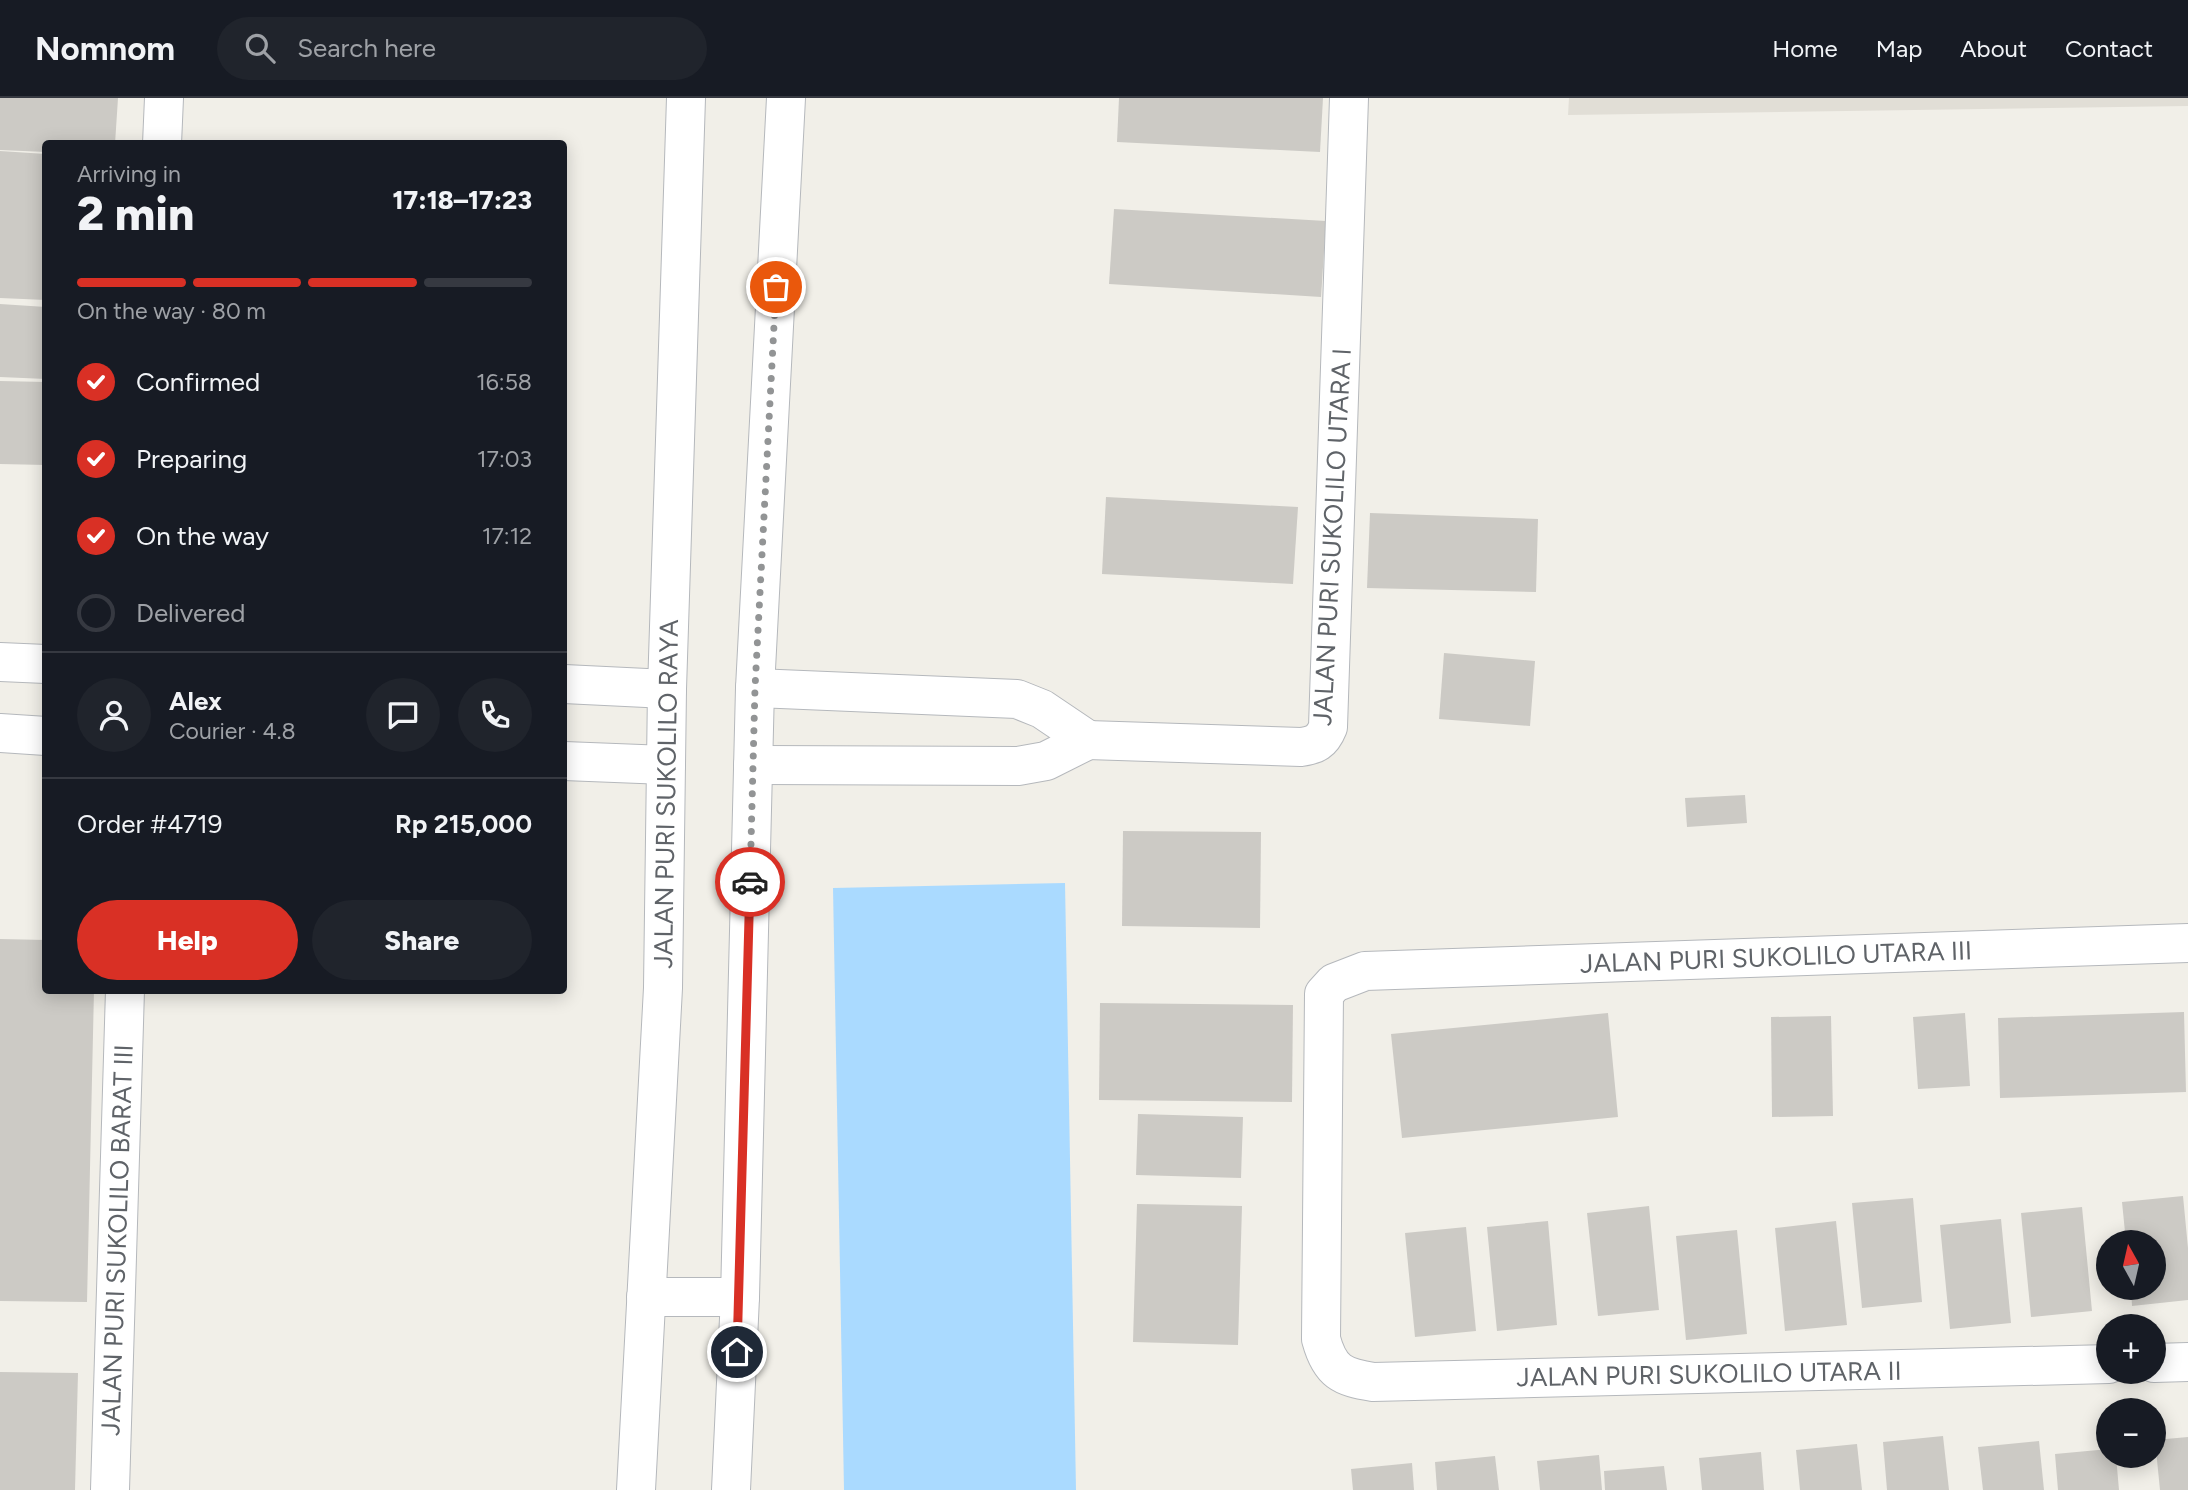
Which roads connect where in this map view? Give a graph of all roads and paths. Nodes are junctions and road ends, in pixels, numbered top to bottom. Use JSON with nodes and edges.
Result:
{"nodes":[{"id":1,"x":164,"y":98,"type":"edge"},
{"id":2,"x":686,"y":98,"type":"edge"},
{"id":3,"x":786,"y":98,"type":"edge"},
{"id":4,"x":1349,"y":98,"type":"edge"},
{"id":5,"x":162,"y":140,"type":"edge"},
{"id":6,"x":0,"y":662,"type":"edge"},
{"id":7,"x":42,"y":664,"type":"edge"},
{"id":8,"x":567,"y":684,"type":"edge"},
{"id":9,"x":755,"y":688,"type":"junction"},
{"id":10,"x":667,"y":689,"type":"junction"},
{"id":11,"x":0,"y":733,"type":"edge"},
{"id":12,"x":42,"y":736,"type":"edge"},
{"id":13,"x":1088,"y":740,"type":"junction"},
{"id":14,"x":567,"y":761,"type":"edge"},
{"id":15,"x":666,"y":765,"type":"junction"},
{"id":16,"x":753,"y":765,"type":"junction"},
{"id":17,"x":2188,"y":943,"type":"edge"},
{"id":18,"x":125,"y":994,"type":"edge"},
{"id":19,"x":646,"y":1297,"type":"junction"},
{"id":20,"x":740,"y":1297,"type":"junction"},
{"id":21,"x":1324,"y":1350,"type":"joint"},
{"id":22,"x":2188,"y":1362,"type":"edge"},
{"id":23,"x":2166,"y":1363,"type":"edge"},
{"id":24,"x":2096,"y":1364,"type":"edge"},
{"id":25,"x":110,"y":1490,"type":"edge"},
{"id":26,"x":636,"y":1490,"type":"edge"},
{"id":27,"x":731,"y":1490,"type":"edge"}],
"edges":[{"from":1,"to":5,"type":"street"},
{"from":2,"to":10,"type":"street","name":"JALAN PURI SUKOLILO RAYA"},
{"from":3,"to":9,"type":"street"},
{"from":4,"to":13,"type":"street","name":"JALAN PURI SUKOLILO UTARA I"},
{"from":6,"to":7,"type":"street"},
{"from":8,"to":10,"type":"street"},
{"from":9,"to":13,"type":"street"},
{"from":9,"to":16,"type":"street"},
{"from":10,"to":15,"type":"street","name":"JALAN PURI SUKOLILO RAYA"},
{"from":11,"to":12,"type":"street"},
{"from":13,"to":16,"type":"street"},
{"from":14,"to":15,"type":"street"},
{"from":15,"to":19,"type":"street","name":"JALAN PURI SUKOLILO RAYA"},
{"from":16,"to":20,"type":"street"},
{"from":17,"to":21,"type":"street","name":"JALAN PURI SUKOLILO UTARA III"},
{"from":18,"to":25,"type":"street","name":"JALAN PURI SUKOLILO BARAT III"},
{"from":19,"to":20,"type":"street"},
{"from":19,"to":26,"type":"street","name":"JALAN PURI SUKOLILO RAYA"},
{"from":20,"to":27,"type":"street"},
{"from":21,"to":24,"type":"street","name":"JALAN PURI SUKOLILO UTARA II"},
{"from":22,"to":23,"type":"street"}]}
